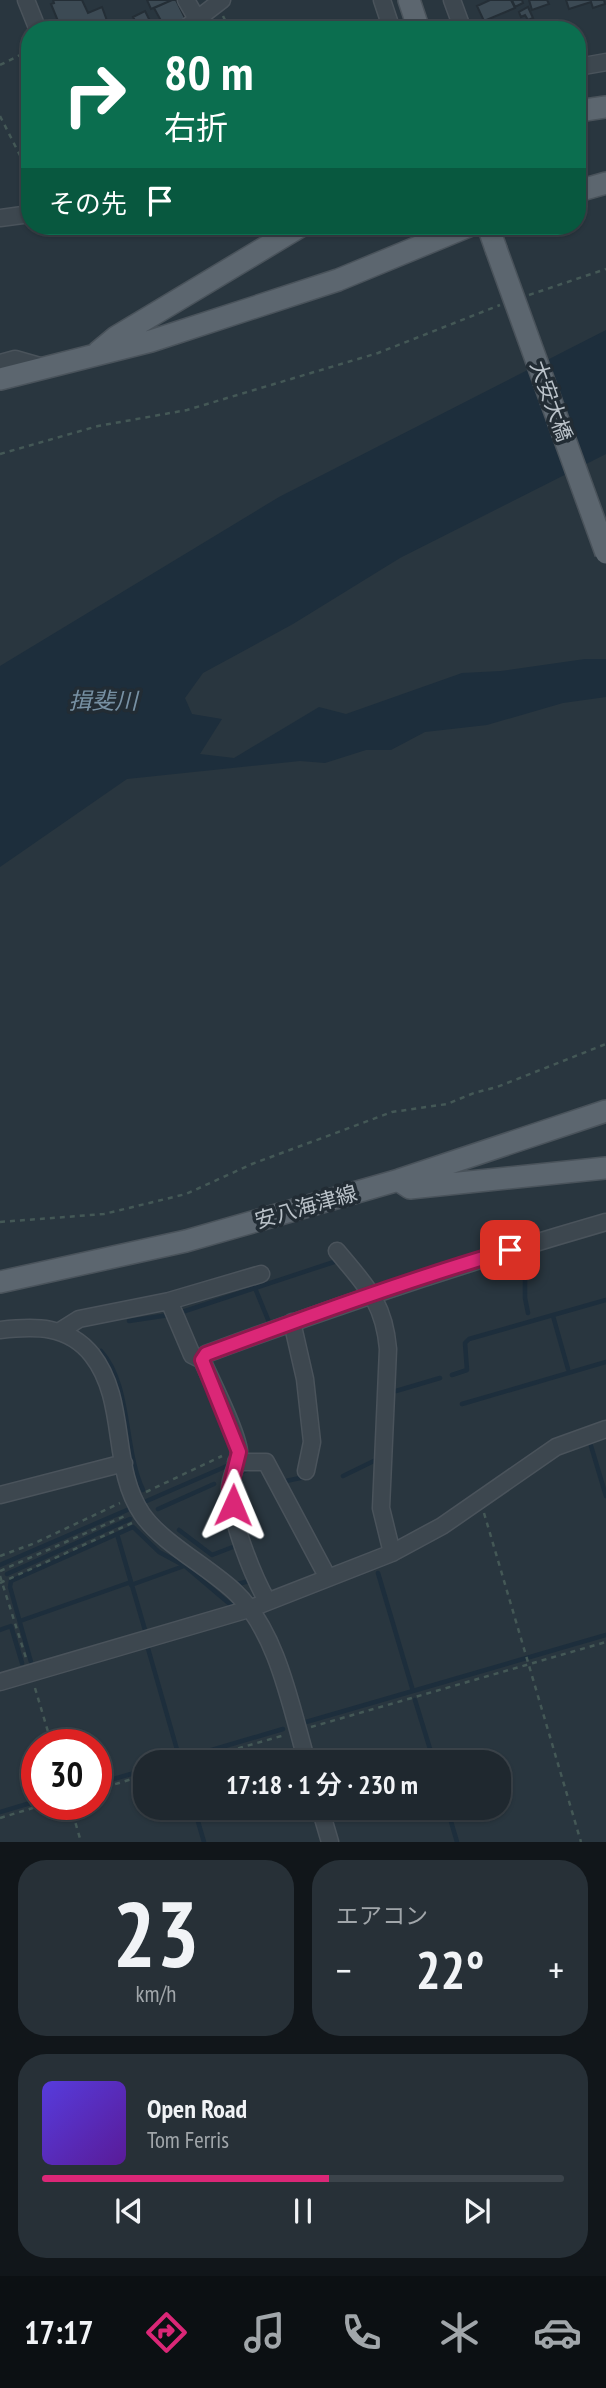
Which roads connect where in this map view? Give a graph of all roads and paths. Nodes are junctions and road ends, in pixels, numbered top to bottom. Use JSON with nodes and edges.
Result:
{"nodes":[{"id":1,"x":26,"y":0,"type":"edge"},
{"id":2,"x":186,"y":0,"type":"edge"},
{"id":3,"x":222,"y":0,"type":"edge"},
{"id":4,"x":382,"y":0,"type":"edge"},
{"id":5,"x":409,"y":0,"type":"edge"},
{"id":6,"x":452,"y":0,"type":"edge"},
{"id":7,"x":197,"y":19,"type":"junction"},
{"id":8,"x":34,"y":21,"type":"edge"},
{"id":9,"x":194,"y":21,"type":"edge"},
{"id":10,"x":389,"y":21,"type":"edge"},
{"id":11,"x":416,"y":21,"type":"edge"},
{"id":12,"x":460,"y":21,"type":"edge"},
{"id":13,"x":21,"y":54,"type":"edge"},
{"id":14,"x":606,"y":62,"type":"edge"},
{"id":15,"x":0,"y":65,"type":"edge"},
{"id":16,"x":586,"y":65,"type":"edge"},
{"id":17,"x":606,"y":107,"type":"edge"},
{"id":18,"x":586,"y":110,"type":"edge"},
{"id":19,"x":0,"y":116,"type":"edge"},
{"id":20,"x":21,"y":158,"type":"edge"},
{"id":21,"x":606,"y":183,"type":"edge"},
{"id":22,"x":586,"y":189,"type":"edge"},
{"id":23,"x":21,"y":215,"type":"edge"},
{"id":24,"x":0,"y":218,"type":"edge"},
{"id":25,"x":286,"y":235,"type":"edge"},
{"id":26,"x":447,"y":235,"type":"edge"},
{"id":27,"x":491,"y":235,"type":"edge"},
{"id":28,"x":606,"y":269,"type":"edge"},
{"id":29,"x":523,"y":297,"type":"dead end"},
{"id":30,"x":500,"y":305,"type":"dead end"},
{"id":31,"x":94,"y":356,"type":"junction"},
{"id":32,"x":0,"y":363,"type":"edge"},
{"id":33,"x":46,"y":368,"type":"junction"},
{"id":34,"x":0,"y":379,"type":"edge"},
{"id":35,"x":0,"y":454,"type":"edge"},
{"id":36,"x":606,"y":553,"type":"edge"},
{"id":37,"x":606,"y":1044,"type":"edge"},
{"id":38,"x":606,"y":1111,"type":"edge"},
{"id":39,"x":606,"y":1168,"type":"edge"},
{"id":40,"x":399,"y":1180,"type":"junction"},
{"id":41,"x":0,"y":1222,"type":"edge"},
{"id":42,"x":606,"y":1222,"type":"edge"},
{"id":43,"x":337,"y":1251,"type":"dead end"},
{"id":44,"x":261,"y":1274,"type":"dead end"},
{"id":45,"x":0,"y":1282,"type":"edge"},
{"id":46,"x":372,"y":1295,"type":"junction"},
{"id":47,"x":169,"y":1301,"type":"junction"},
{"id":48,"x":292,"y":1322,"type":"junction"},
{"id":49,"x":0,"y":1330,"type":"edge"},
{"id":50,"x":60,"y":1331,"type":"junction"},
{"id":51,"x":202,"y":1360,"type":"junction"},
{"id":52,"x":606,"y":1429,"type":"edge"},
{"id":53,"x":237,"y":1455,"type":"junction"},
{"id":54,"x":124,"y":1463,"type":"junction"},
{"id":55,"x":306,"y":1471,"type":"dead end"},
{"id":56,"x":0,"y":1495,"type":"edge"},
{"id":57,"x":479,"y":1499,"type":"junction"},
{"id":58,"x":135,"y":1506,"type":"junction"},
{"id":59,"x":392,"y":1553,"type":"junction"},
{"id":60,"x":0,"y":1556,"type":"edge"},
{"id":61,"x":0,"y":1570,"type":"edge"},
{"id":62,"x":0,"y":1576,"type":"edge"},
{"id":63,"x":328,"y":1578,"type":"junction"},
{"id":64,"x":1,"y":1583,"type":"edge"},
{"id":65,"x":267,"y":1601,"type":"junction"},
{"id":66,"x":249,"y":1609,"type":"junction"},
{"id":67,"x":606,"y":1642,"type":"edge"},
{"id":68,"x":530,"y":1665,"type":"junction"},
{"id":69,"x":31,"y":1674,"type":"junction"},
{"id":70,"x":0,"y":1682,"type":"edge"},
{"id":71,"x":47,"y":1729,"type":"edge"},
{"id":72,"x":298,"y":1731,"type":"junction"},
{"id":73,"x":232,"y":1750,"type":"edge"},
{"id":74,"x":304,"y":1750,"type":"edge"},
{"id":75,"x":133,"y":1779,"type":"edge"},
{"id":76,"x":112,"y":1785,"type":"edge"},
{"id":77,"x":21,"y":1812,"type":"edge"},
{"id":78,"x":0,"y":1818,"type":"edge"},
{"id":79,"x":75,"y":1820,"type":"edge"},
{"id":80,"x":324,"y":1820,"type":"edge"},
{"id":81,"x":81,"y":1842,"type":"edge"},
{"id":82,"x":330,"y":1842,"type":"edge"},
{"id":83,"x":581,"y":1842,"type":"edge"}],
"edges":[{"from":1,"to":8,"type":"street"},
{"from":2,"to":7,"type":"street"},
{"from":3,"to":7,"type":"street"},
{"from":4,"to":10,"type":"street"},
{"from":5,"to":11,"type":"main road"},
{"from":6,"to":12,"type":"street"},
{"from":7,"to":9,"type":"street"},
{"from":13,"to":15,"type":"path"},
{"from":14,"to":16,"type":"street"},
{"from":17,"to":18,"type":"main road"},
{"from":19,"to":20,"type":"path"},
{"from":21,"to":22,"type":"main road"},
{"from":23,"to":24,"type":"street"},
{"from":25,"to":31,"type":"main road"},
{"from":26,"to":31,"type":"main road"},
{"from":27,"to":36,"type":"main road","name":"大安大橋","bridge":true},
{"from":28,"to":29,"type":"path"},
{"from":30,"to":35,"type":"path"},
{"from":31,"to":33,"type":"main road"},
{"from":32,"to":33,"type":"street"},
{"from":33,"to":34,"type":"main road"},
{"from":37,"to":41,"type":"path"},
{"from":38,"to":40,"type":"main road","name":"安八海津線"},
{"from":39,"to":40,"type":"main road"},
{"from":40,"to":45,"type":"main road","name":"安八海津線"},
{"from":42,"to":46,"type":"street"},
{"from":43,"to":46,"type":"street"},
{"from":44,"to":47,"type":"street"},
{"from":46,"to":48,"type":"street"},
{"from":46,"to":59,"type":"street"},
{"from":47,"to":50,"type":"street"},
{"from":47,"to":51,"type":"street"},
{"from":48,"to":51,"type":"street"},
{"from":48,"to":55,"type":"street"},
{"from":49,"to":50,"type":"street"},
{"from":50,"to":54,"type":"street"},
{"from":51,"to":53,"type":"street"},
{"from":52,"to":57,"type":"street"},
{"from":53,"to":58,"type":"path"},
{"from":53,"to":63,"type":"street"},
{"from":53,"to":65,"type":"street"},
{"from":54,"to":56,"type":"street"},
{"from":54,"to":58,"type":"street"},
{"from":57,"to":59,"type":"street"},
{"from":57,"to":68,"type":"path"},
{"from":58,"to":60,"type":"path"},
{"from":58,"to":61,"type":"path"},
{"from":58,"to":64,"type":"path"},
{"from":58,"to":66,"type":"street"},
{"from":59,"to":63,"type":"street"},
{"from":62,"to":64,"type":"path"},
{"from":63,"to":65,"type":"street"},
{"from":64,"to":69,"type":"path"},
{"from":65,"to":66,"type":"street"},
{"from":66,"to":69,"type":"street"},
{"from":66,"to":72,"type":"street"},
{"from":67,"to":68,"type":"path"},
{"from":68,"to":72,"type":"path"},
{"from":68,"to":83,"type":"path"},
{"from":69,"to":70,"type":"street"},
{"from":69,"to":71,"type":"path"},
{"from":72,"to":73,"type":"path"},
{"from":72,"to":74,"type":"street"},
{"from":75,"to":76,"type":"path"},
{"from":77,"to":78,"type":"path"},
{"from":79,"to":81,"type":"path"},
{"from":80,"to":82,"type":"street"}]}
